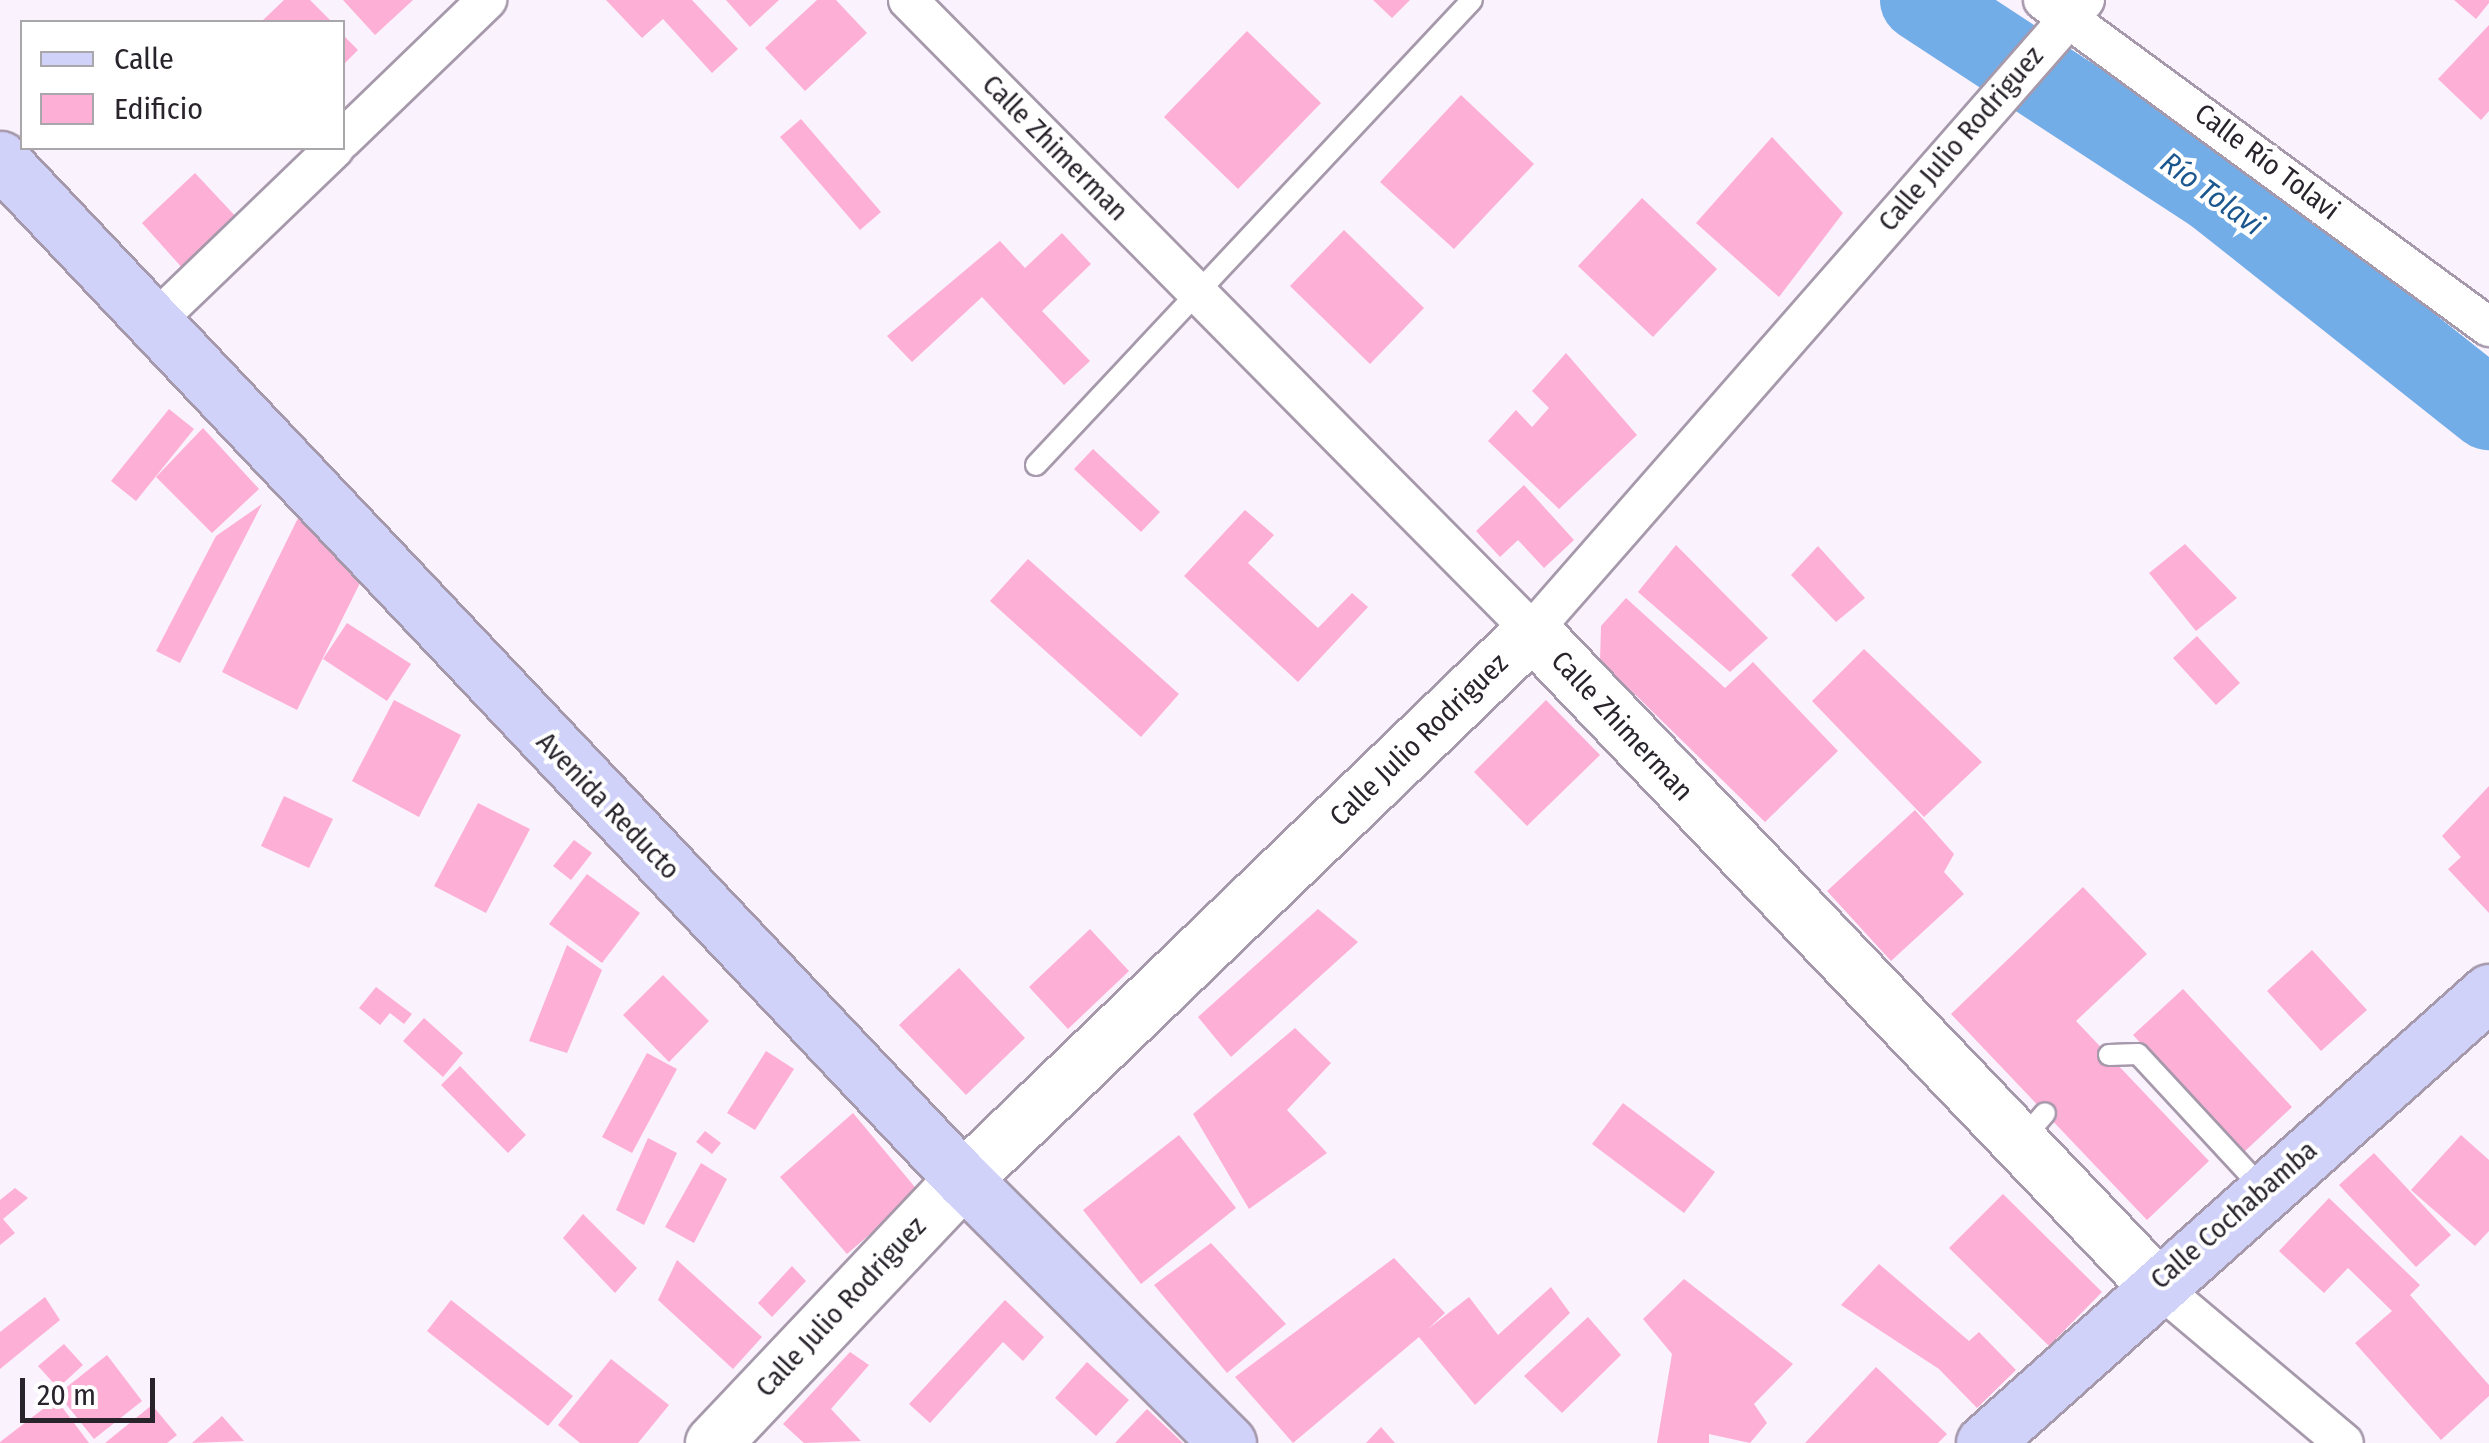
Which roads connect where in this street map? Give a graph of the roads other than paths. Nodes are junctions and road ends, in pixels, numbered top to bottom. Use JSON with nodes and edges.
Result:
{"nodes":[{"id":1,"x":488,"y":0,"type":"edge"},
{"id":2,"x":908,"y":0,"type":"edge"},
{"id":3,"x":1472,"y":0,"type":"edge"},
{"id":4,"x":2066,"y":5,"type":"edge"},
{"id":5,"x":345,"y":137,"type":"edge"},
{"id":6,"x":333,"y":150,"type":"edge"},
{"id":7,"x":0,"y":158,"type":"edge"},
{"id":8,"x":1201,"y":296,"type":"junction"},
{"id":9,"x":152,"y":326,"type":"junction"},
{"id":10,"x":2489,"y":327,"type":"edge"},
{"id":11,"x":1036,"y":465,"type":"dead end"},
{"id":12,"x":1532,"y":630,"type":"junction"},
{"id":13,"x":2489,"y":992,"type":"edge"},
{"id":14,"x":2109,"y":1055,"type":"dead end"},
{"id":15,"x":963,"y":1178,"type":"junction"},
{"id":16,"x":2264,"y":1190,"type":"junction"},
{"id":17,"x":2154,"y":1283,"type":"junction"},
{"id":18,"x":713,"y":1443,"type":"edge"},
{"id":19,"x":1228,"y":1443,"type":"edge"},
{"id":20,"x":1984,"y":1443,"type":"edge"},
{"id":21,"x":2344,"y":1443,"type":"edge"}],
"edges":[{"from":1,"to":5,"type":"street"},
{"from":2,"to":8,"type":"street","name":"Calle Zhimerman"},
{"from":3,"to":8,"type":"lane"},
{"from":4,"to":10,"type":"street","name":"Calle Río Tolavi"},
{"from":4,"to":12,"type":"street","name":"Calle Julio Rodriguez"},
{"from":6,"to":9,"type":"street"},
{"from":7,"to":9,"type":"main road","name":"Avenida Reducto"},
{"from":8,"to":11,"type":"lane"},
{"from":8,"to":12,"type":"street","name":"Calle Zhimerman"},
{"from":9,"to":15,"type":"main road","name":"Avenida Reducto"},
{"from":12,"to":15,"type":"main road","name":"Calle Julio Rodriguez"},
{"from":12,"to":17,"type":"main road","name":"Calle Zhimerman"},
{"from":13,"to":16,"type":"main road","name":"Calle Cochabamba"},
{"from":14,"to":16,"type":"lane"},
{"from":15,"to":18,"type":"main road","name":"Calle Julio Rodriguez"},
{"from":15,"to":19,"type":"main road","name":"Avenida Reducto"},
{"from":16,"to":17,"type":"main road","name":"Calle Cochabamba"},
{"from":17,"to":20,"type":"main road","name":"Calle Cochabamba"},
{"from":17,"to":21,"type":"street","name":"Calle Zhimerman"}]}
